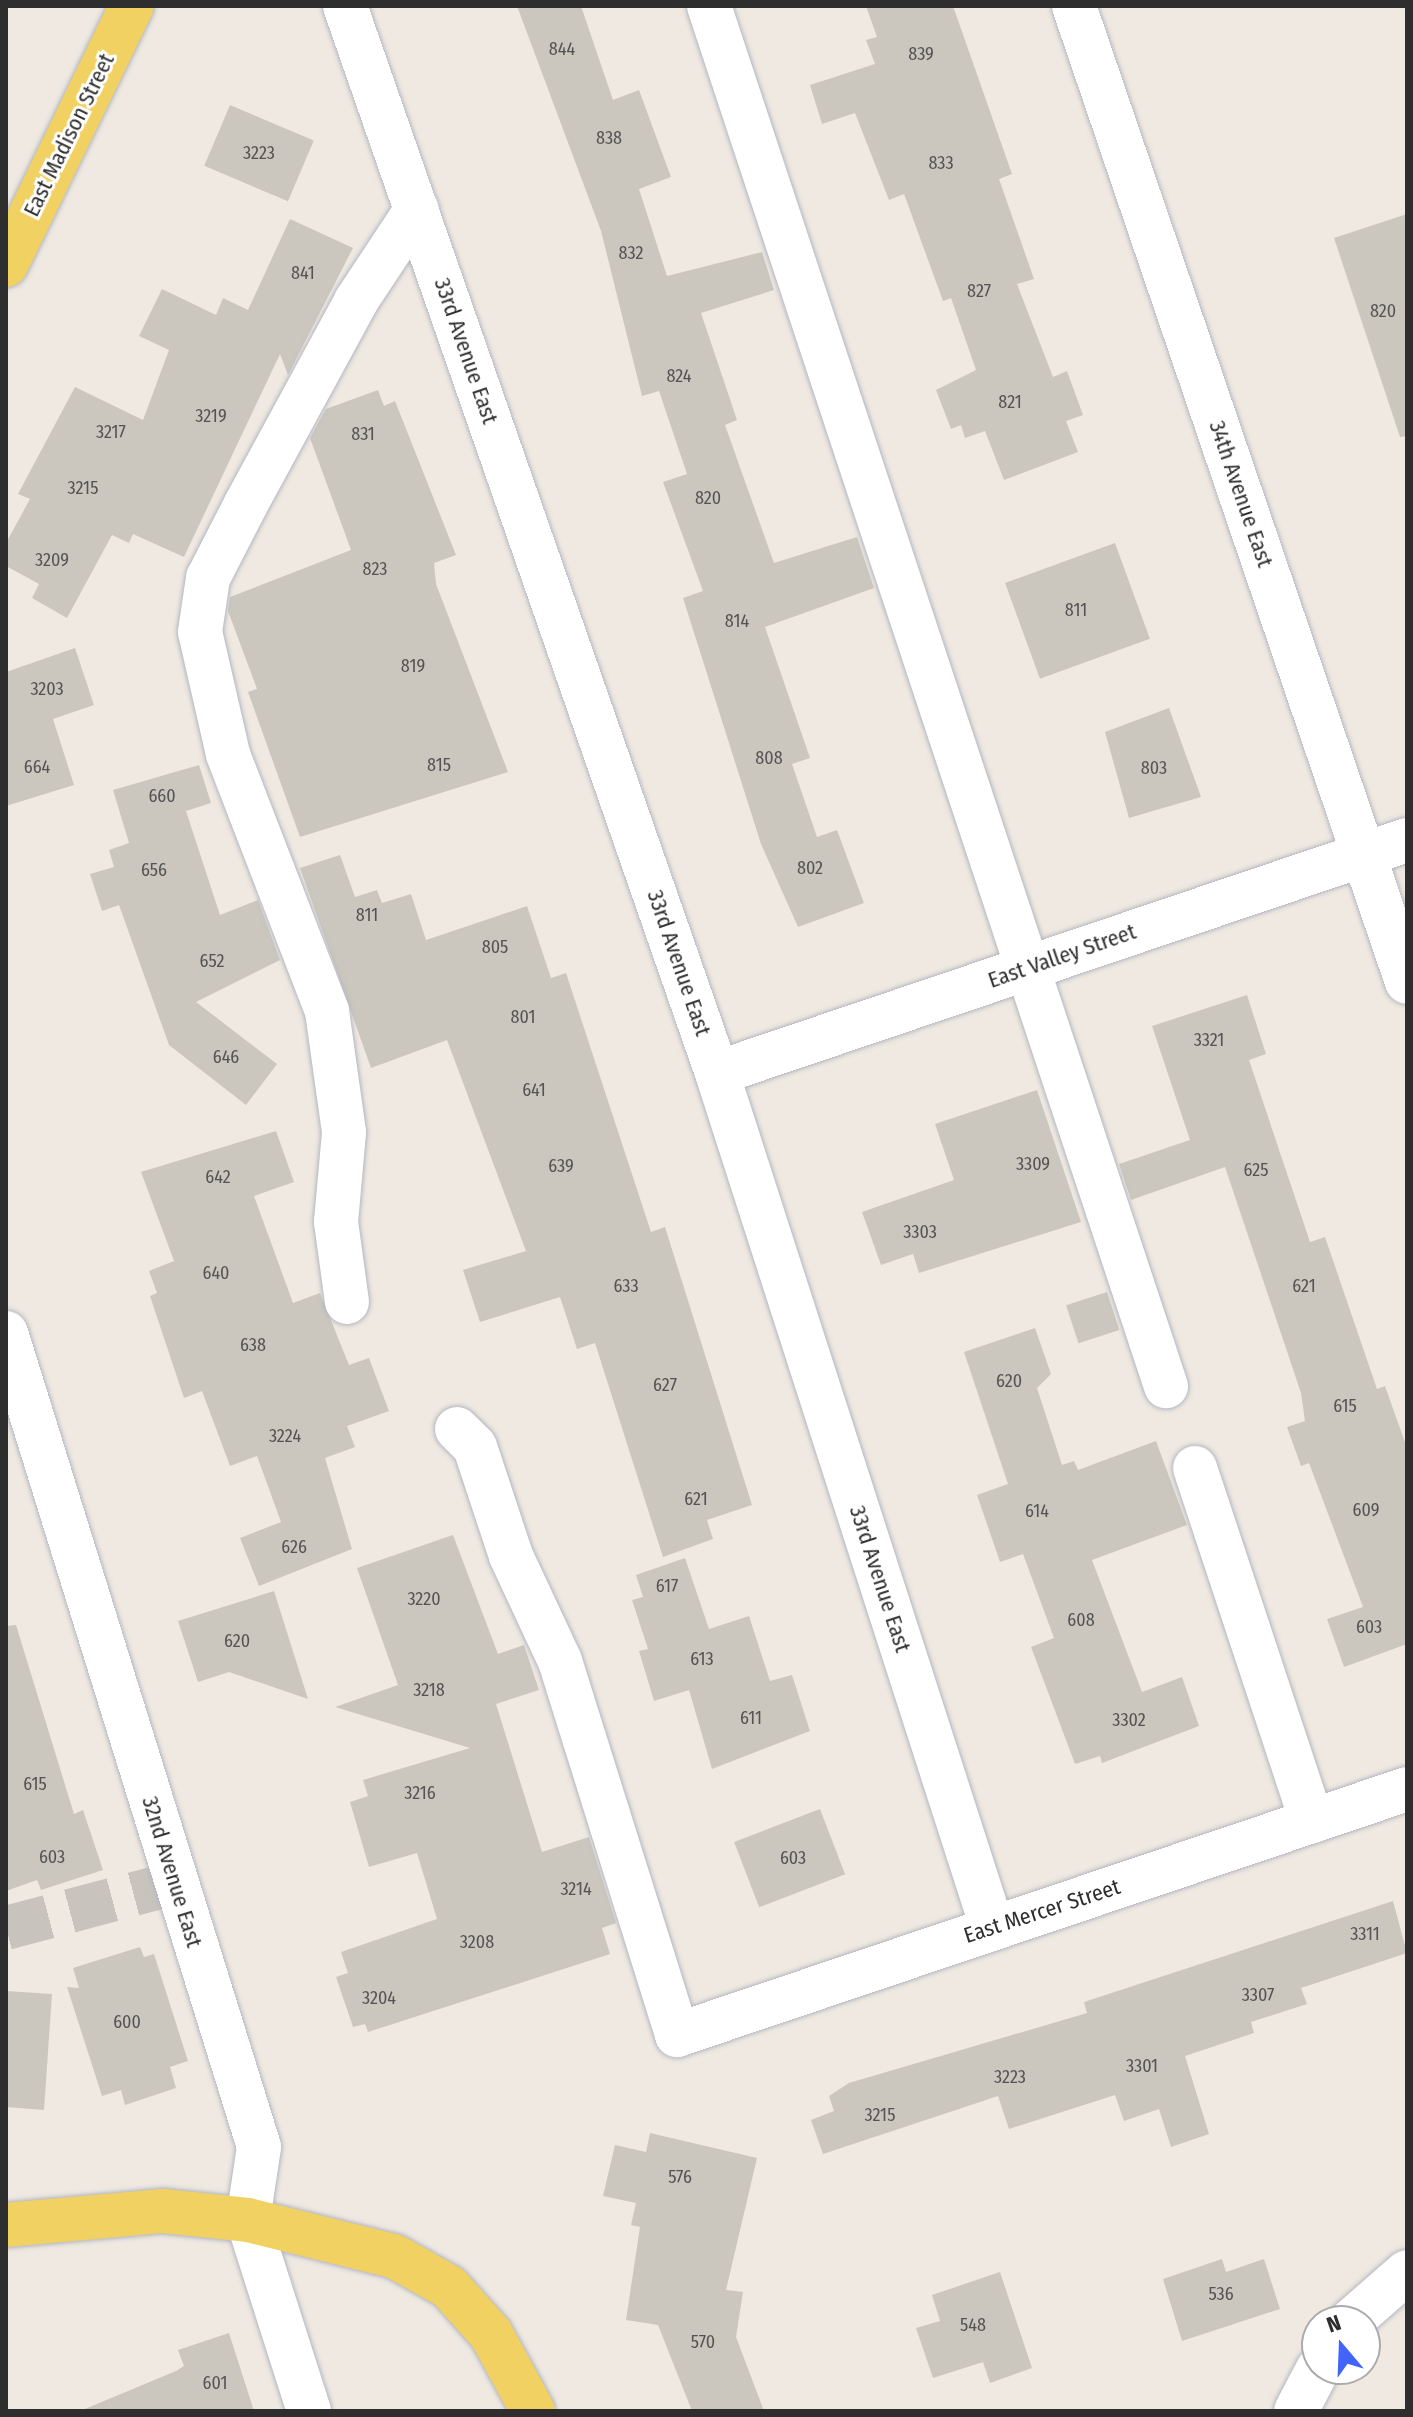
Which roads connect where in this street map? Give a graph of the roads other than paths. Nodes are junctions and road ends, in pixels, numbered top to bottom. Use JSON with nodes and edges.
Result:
{"nodes":[{"id":1,"x":132,"y":6,"type":"edge"},
{"id":2,"x":345,"y":6,"type":"edge"},
{"id":3,"x":709,"y":6,"type":"edge"},
{"id":4,"x":1074,"y":6,"type":"edge"},
{"id":5,"x":417,"y":209,"type":"junction"},
{"id":6,"x":6,"y":265,"type":"edge"},
{"id":7,"x":1407,"y":840,"type":"edge"},
{"id":8,"x":1365,"y":854,"type":"junction"},
{"id":9,"x":1032,"y":966,"type":"junction"},
{"id":10,"x":1407,"y":982,"type":"edge"},
{"id":11,"x":717,"y":1073,"type":"junction"},
{"id":12,"x":347,"y":1302,"type":"dead end"},
{"id":13,"x":6,"y":1333,"type":"edge"},
{"id":14,"x":1166,"y":1386,"type":"dead end"},
{"id":15,"x":457,"y":1429,"type":"dead end"},
{"id":16,"x":1195,"y":1468,"type":"dead end"},
{"id":17,"x":1407,"y":1789,"type":"edge"},
{"id":18,"x":1312,"y":1821,"type":"junction"},
{"id":19,"x":992,"y":1927,"type":"junction"},
{"id":20,"x":248,"y":2220,"type":"junction"},
{"id":21,"x":6,"y":2225,"type":"edge"},
{"id":22,"x":1407,"y":2272,"type":"edge"},
{"id":23,"x":1369,"y":2305,"type":"edge"},
{"id":24,"x":1310,"y":2385,"type":"edge"},
{"id":25,"x":309,"y":2411,"type":"edge"},
{"id":26,"x":533,"y":2411,"type":"edge"},
{"id":27,"x":1296,"y":2411,"type":"edge"}],
"edges":[{"from":1,"to":6,"type":"main road","name":"East Madison Street"},
{"from":2,"to":5,"type":"street","name":"33rd Avenue East"},
{"from":3,"to":9,"type":"street"},
{"from":4,"to":8,"type":"street","name":"34th Avenue East"},
{"from":5,"to":11,"type":"street","name":"33rd Avenue East"},
{"from":5,"to":12,"type":"street"},
{"from":7,"to":8,"type":"street","name":"East Valley Street"},
{"from":8,"to":9,"type":"street","name":"East Valley Street"},
{"from":8,"to":10,"type":"street","name":"34th Avenue East"},
{"from":9,"to":11,"type":"street","name":"East Valley Street"},
{"from":9,"to":14,"type":"street"},
{"from":11,"to":19,"type":"street","name":"33rd Avenue East"},
{"from":13,"to":20,"type":"street","name":"32nd Avenue East"},
{"from":15,"to":19,"type":"street","name":"East Mercer Street"},
{"from":16,"to":18,"type":"street"},
{"from":17,"to":18,"type":"street","name":"East Mercer Street"},
{"from":18,"to":19,"type":"street","name":"East Mercer Street"},
{"from":20,"to":21,"type":"main road"},
{"from":20,"to":25,"type":"street","name":"32nd Avenue East"},
{"from":20,"to":26,"type":"main road"},
{"from":22,"to":23,"type":"street"},
{"from":24,"to":27,"type":"street"}]}
